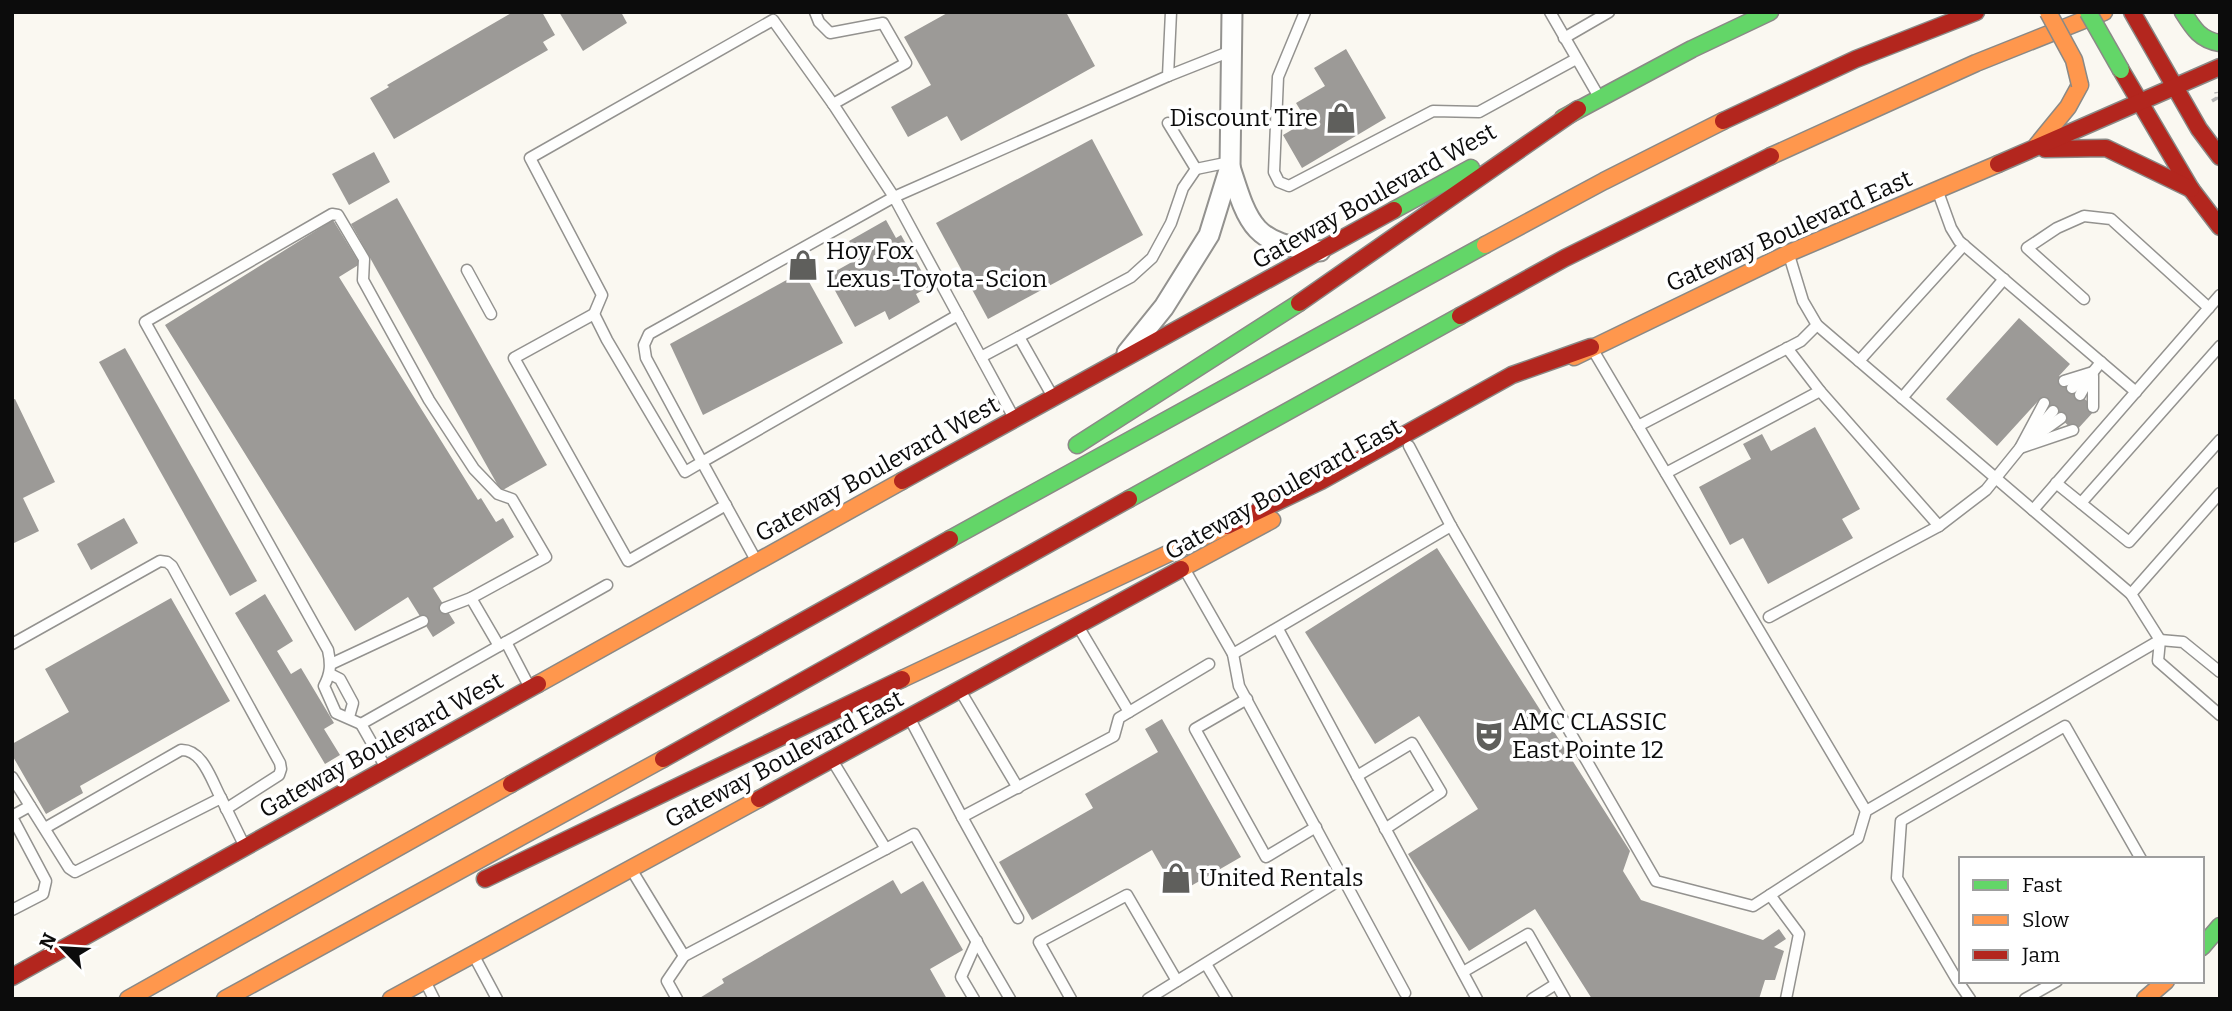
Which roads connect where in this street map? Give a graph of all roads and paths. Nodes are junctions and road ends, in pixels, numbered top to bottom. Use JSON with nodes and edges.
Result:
{"nodes":[{"id":1,"x":815,"y":12,"type":"edge"},
{"id":2,"x":1171,"y":12,"type":"edge"},
{"id":3,"x":1232,"y":12,"type":"edge"},
{"id":4,"x":1305,"y":12,"type":"edge"},
{"id":5,"x":1550,"y":12,"type":"edge"},
{"id":6,"x":1609,"y":12,"type":"edge"},
{"id":7,"x":1770,"y":12,"type":"edge"},
{"id":8,"x":1976,"y":12,"type":"edge"},
{"id":9,"x":2048,"y":12,"type":"edge"},
{"id":10,"x":2088,"y":12,"type":"edge"},
{"id":11,"x":2104,"y":12,"type":"edge"},
{"id":12,"x":2132,"y":12,"type":"edge"},
{"id":13,"x":2183,"y":12,"type":"edge"},
{"id":14,"x":1564,"y":37,"type":"junction"},
{"id":15,"x":2213,"y":43,"type":"edge"},
{"id":16,"x":1231,"y":51,"type":"junction"},
{"id":17,"x":1576,"y":60,"type":"junction"},
{"id":18,"x":2220,"y":67,"type":"edge"},
{"id":19,"x":1168,"y":76,"type":"junction"},
{"id":20,"x":2175,"y":85,"type":"junction"},
{"id":21,"x":2216,"y":91,"type":"dead end"},
{"id":22,"x":1600,"y":98,"type":"junction"},
{"id":23,"x":2219,"y":98,"type":"edge"},
{"id":24,"x":2212,"y":101,"type":"dead end"},
{"id":25,"x":2140,"y":103,"type":"junction"},
{"id":26,"x":833,"y":104,"type":"junction"},
{"id":27,"x":1577,"y":109,"type":"junction"},
{"id":28,"x":1168,"y":123,"type":"dead end"},
{"id":29,"x":2033,"y":149,"type":"junction"},
{"id":30,"x":2220,"y":157,"type":"edge"},
{"id":31,"x":1230,"y":165,"type":"junction"},
{"id":32,"x":1196,"y":169,"type":"junction"},
{"id":33,"x":1938,"y":189,"type":"junction"},
{"id":34,"x":2191,"y":189,"type":"junction"},
{"id":35,"x":894,"y":197,"type":"junction"},
{"id":36,"x":2220,"y":227,"type":"edge"},
{"id":37,"x":1964,"y":245,"type":"junction"},
{"id":38,"x":1321,"y":251,"type":"junction"},
{"id":39,"x":1788,"y":253,"type":"junction"},
{"id":40,"x":467,"y":270,"type":"dead end"},
{"id":41,"x":2004,"y":279,"type":"junction"},
{"id":42,"x":2220,"y":295,"type":"edge"},
{"id":43,"x":2084,"y":299,"type":"dead end"},
{"id":44,"x":2209,"y":307,"type":"junction"},
{"id":45,"x":491,"y":314,"type":"dead end"},
{"id":46,"x":594,"y":314,"type":"junction"},
{"id":47,"x":958,"y":315,"type":"junction"},
{"id":48,"x":1817,"y":325,"type":"junction"},
{"id":49,"x":1019,"y":337,"type":"junction"},
{"id":50,"x":2220,"y":346,"type":"edge"},
{"id":51,"x":1591,"y":347,"type":"junction"},
{"id":52,"x":1787,"y":348,"type":"junction"},
{"id":53,"x":981,"y":357,"type":"junction"},
{"id":54,"x":1122,"y":359,"type":"junction"},
{"id":55,"x":1859,"y":361,"type":"junction"},
{"id":56,"x":2101,"y":362,"type":"junction"},
{"id":57,"x":2093,"y":372,"type":"junction"},
{"id":58,"x":1821,"y":391,"type":"junction"},
{"id":59,"x":2136,"y":392,"type":"junction"},
{"id":60,"x":1053,"y":397,"type":"junction"},
{"id":61,"x":1902,"y":398,"type":"junction"},
{"id":62,"x":2044,"y":403,"type":"dead end"},
{"id":63,"x":1014,"y":419,"type":"junction"},
{"id":64,"x":1638,"y":426,"type":"junction"},
{"id":65,"x":2220,"y":440,"type":"edge"},
{"id":66,"x":1409,"y":446,"type":"junction"},
{"id":67,"x":2020,"y":448,"type":"junction"},
{"id":68,"x":1060,"y":456,"type":"dead end"},
{"id":69,"x":702,"y":462,"type":"junction"},
{"id":70,"x":1666,"y":473,"type":"junction"},
{"id":71,"x":1995,"y":478,"type":"junction"},
{"id":72,"x":2056,"y":483,"type":"junction"},
{"id":73,"x":2220,"y":493,"type":"edge"},
{"id":74,"x":2081,"y":503,"type":"junction"},
{"id":75,"x":726,"y":505,"type":"junction"},
{"id":76,"x":2033,"y":510,"type":"junction"},
{"id":77,"x":1451,"y":526,"type":"junction"},
{"id":78,"x":1939,"y":526,"type":"junction"},
{"id":79,"x":757,"y":562,"type":"junction"},
{"id":80,"x":1184,"y":568,"type":"junction"},
{"id":81,"x":607,"y":585,"type":"dead end"},
{"id":82,"x":2131,"y":594,"type":"junction"},
{"id":83,"x":471,"y":598,"type":"junction"},
{"id":84,"x":446,"y":608,"type":"dead end"},
{"id":85,"x":791,"y":610,"type":"dead end"},
{"id":86,"x":1769,"y":617,"type":"dead end"},
{"id":87,"x":423,"y":621,"type":"dead end"},
{"id":88,"x":1078,"y":626,"type":"junction"},
{"id":89,"x":1278,"y":629,"type":"junction"},
{"id":90,"x":2160,"y":640,"type":"junction"},
{"id":91,"x":12,"y":643,"type":"edge"},
{"id":92,"x":502,"y":644,"type":"junction"},
{"id":93,"x":1233,"y":654,"type":"junction"},
{"id":94,"x":724,"y":664,"type":"junction"},
{"id":95,"x":1209,"y":664,"type":"dead end"},
{"id":96,"x":330,"y":669,"type":"junction"},
{"id":97,"x":2220,"y":672,"type":"edge"},
{"id":98,"x":530,"y":688,"type":"junction"},
{"id":99,"x":959,"y":690,"type":"junction"},
{"id":100,"x":1247,"y":699,"type":"junction"},
{"id":101,"x":1129,"y":712,"type":"junction"},
{"id":102,"x":2220,"y":715,"type":"edge"},
{"id":103,"x":349,"y":717,"type":"junction"},
{"id":104,"x":909,"y":717,"type":"junction"},
{"id":105,"x":361,"y":724,"type":"junction"},
{"id":106,"x":832,"y":759,"type":"junction"},
{"id":107,"x":386,"y":769,"type":"junction"},
{"id":108,"x":1357,"y":776,"type":"junction"},
{"id":109,"x":12,"y":777,"type":"edge"},
{"id":110,"x":1018,"y":788,"type":"junction"},
{"id":111,"x":221,"y":798,"type":"junction"},
{"id":112,"x":30,"y":806,"type":"junction"},
{"id":113,"x":226,"y":808,"type":"junction"},
{"id":114,"x":1866,"y":811,"type":"junction"},
{"id":115,"x":12,"y":817,"type":"edge"},
{"id":116,"x":962,"y":817,"type":"junction"},
{"id":117,"x":1316,"y":827,"type":"junction"},
{"id":118,"x":44,"y":828,"type":"junction"},
{"id":119,"x":1385,"y":829,"type":"junction"},
{"id":120,"x":245,"y":847,"type":"junction"},
{"id":121,"x":886,"y":849,"type":"junction"},
{"id":122,"x":2140,"y":857,"type":"edge"},
{"id":123,"x":631,"y":868,"type":"junction"},
{"id":124,"x":1343,"y":878,"type":"junction"},
{"id":125,"x":1770,"y":895,"type":"junction"},
{"id":126,"x":12,"y":910,"type":"edge"},
{"id":127,"x":1018,"y":918,"type":"dead end"},
{"id":128,"x":2220,"y":926,"type":"edge"},
{"id":129,"x":336,"y":938,"type":"junction"},
{"id":130,"x":976,"y":941,"type":"junction"},
{"id":131,"x":2204,"y":941,"type":"edge"},
{"id":132,"x":473,"y":954,"type":"junction"},
{"id":133,"x":684,"y":956,"type":"junction"},
{"id":134,"x":1206,"y":964,"type":"junction"},
{"id":135,"x":1463,"y":972,"type":"junction"},
{"id":136,"x":12,"y":977,"type":"edge"},
{"id":137,"x":424,"y":981,"type":"junction"},
{"id":138,"x":1177,"y":981,"type":"junction"},
{"id":139,"x":1959,"y":983,"type":"edge"},
{"id":140,"x":1959,"y":983,"type":"edge"},
{"id":141,"x":2053,"y":983,"type":"edge"},
{"id":142,"x":1556,"y":984,"type":"junction"},
{"id":143,"x":2166,"y":985,"type":"edge"},
{"id":144,"x":1405,"y":993,"type":"dead end"},
{"id":145,"x":128,"y":999,"type":"edge"},
{"id":146,"x":225,"y":999,"type":"edge"},
{"id":147,"x":391,"y":999,"type":"edge"},
{"id":148,"x":434,"y":999,"type":"edge"},
{"id":149,"x":497,"y":999,"type":"edge"},
{"id":150,"x":677,"y":999,"type":"edge"},
{"id":151,"x":974,"y":999,"type":"edge"},
{"id":152,"x":1010,"y":999,"type":"edge"},
{"id":153,"x":1071,"y":999,"type":"edge"},
{"id":154,"x":1148,"y":999,"type":"edge"},
{"id":155,"x":1227,"y":999,"type":"edge"},
{"id":156,"x":1477,"y":999,"type":"edge"},
{"id":157,"x":1532,"y":999,"type":"edge"},
{"id":158,"x":1565,"y":999,"type":"edge"},
{"id":159,"x":1786,"y":999,"type":"edge"},
{"id":160,"x":1970,"y":999,"type":"edge"},
{"id":161,"x":2025,"y":999,"type":"edge"},
{"id":162,"x":2145,"y":999,"type":"edge"}],
"edges":[{"from":1,"to":26,"type":"lane"},
{"from":2,"to":19,"type":"lane"},
{"from":3,"to":16,"type":"street"},
{"from":4,"to":17,"type":"lane"},
{"from":5,"to":14,"type":"lane"},
{"from":6,"to":14,"type":"lane"},
{"from":7,"to":22,"type":"main road","name":"Gateway Boulevard West"},
{"from":8,"to":94,"type":"main road"},
{"from":9,"to":29,"type":"main road","bridge":true},
{"from":10,"to":25,"type":"main road","bridge":true},
{"from":11,"to":129,"type":"main road"},
{"from":12,"to":20,"type":"main road"},
{"from":13,"to":15,"type":"main road"},
{"from":14,"to":17,"type":"lane"},
{"from":16,"to":19,"type":"lane"},
{"from":16,"to":31,"type":"street"},
{"from":17,"to":22,"type":"lane"},
{"from":18,"to":20,"type":"main road","name":"Gateway Boulevard East"},
{"from":19,"to":35,"type":"lane"},
{"from":20,"to":25,"type":"main road","name":"Gateway Boulevard East"},
{"from":20,"to":30,"type":"main road"},
{"from":21,"to":23,"type":"path"},
{"from":22,"to":27,"type":"main road","name":"Gateway Boulevard West"},
{"from":23,"to":24,"type":"path"},
{"from":25,"to":29,"type":"main road","name":"Gateway Boulevard East"},
{"from":25,"to":34,"type":"main road"},
{"from":26,"to":35,"type":"lane"},
{"from":26,"to":46,"type":"lane"},
{"from":27,"to":38,"type":"main road","name":"Gateway Boulevard West"},
{"from":27,"to":68,"type":"main road"},
{"from":28,"to":32,"type":"lane"},
{"from":29,"to":33,"type":"main road","name":"Gateway Boulevard East"},
{"from":29,"to":34,"type":"main road"},
{"from":31,"to":32,"type":"lane"},
{"from":31,"to":38,"type":"street"},
{"from":31,"to":54,"type":"street"},
{"from":32,"to":49,"type":"lane"},
{"from":33,"to":37,"type":"lane"},
{"from":33,"to":39,"type":"main road","name":"Gateway Boulevard East"},
{"from":34,"to":36,"type":"main road"},
{"from":35,"to":47,"type":"lane"},
{"from":35,"to":69,"type":"lane"},
{"from":37,"to":41,"type":"lane"},
{"from":37,"to":55,"type":"lane"},
{"from":38,"to":54,"type":"main road","name":"Gateway Boulevard West"},
{"from":39,"to":48,"type":"lane"},
{"from":39,"to":51,"type":"main road","name":"Gateway Boulevard East"},
{"from":40,"to":45,"type":"lane"},
{"from":41,"to":56,"type":"lane"},
{"from":41,"to":61,"type":"lane"},
{"from":42,"to":44,"type":"lane"},
{"from":43,"to":44,"type":"lane"},
{"from":44,"to":59,"type":"lane"},
{"from":46,"to":69,"type":"lane"},
{"from":46,"to":75,"type":"lane"},
{"from":47,"to":53,"type":"lane"},
{"from":47,"to":69,"type":"lane"},
{"from":48,"to":52,"type":"lane"},
{"from":48,"to":55,"type":"lane"},
{"from":49,"to":53,"type":"lane"},
{"from":49,"to":60,"type":"lane"},
{"from":50,"to":74,"type":"lane"},
{"from":51,"to":64,"type":"lane"},
{"from":51,"to":66,"type":"main road","name":"Gateway Boulevard East"},
{"from":51,"to":129,"type":"main road"},
{"from":52,"to":58,"type":"lane"},
{"from":52,"to":64,"type":"lane"},
{"from":53,"to":63,"type":"lane"},
{"from":54,"to":60,"type":"main road","name":"Gateway Boulevard West"},
{"from":55,"to":61,"type":"lane"},
{"from":56,"to":57,"type":"lane"},
{"from":56,"to":59,"type":"lane"},
{"from":57,"to":57,"type":"lane"},
{"from":58,"to":70,"type":"lane"},
{"from":58,"to":78,"type":"lane"},
{"from":59,"to":72,"type":"lane"},
{"from":60,"to":63,"type":"main road","name":"Gateway Boulevard West"},
{"from":61,"to":71,"type":"lane"},
{"from":62,"to":67,"type":"lane"},
{"from":63,"to":79,"type":"main road","name":"Gateway Boulevard West"},
{"from":64,"to":70,"type":"lane"},
{"from":65,"to":74,"type":"lane"},
{"from":66,"to":77,"type":"lane"},
{"from":66,"to":80,"type":"main road","name":"Gateway Boulevard East"},
{"from":67,"to":67,"type":"lane"},
{"from":67,"to":71,"type":"lane"},
{"from":69,"to":75,"type":"lane"},
{"from":70,"to":114,"type":"lane"},
{"from":71,"to":76,"type":"lane"},
{"from":71,"to":78,"type":"lane"},
{"from":72,"to":74,"type":"lane"},
{"from":72,"to":76,"type":"lane"},
{"from":73,"to":82,"type":"lane"},
{"from":75,"to":79,"type":"lane"},
{"from":76,"to":82,"type":"lane"},
{"from":77,"to":89,"type":"lane"},
{"from":77,"to":125,"type":"lane"},
{"from":78,"to":86,"type":"lane"},
{"from":79,"to":98,"type":"main road","name":"Gateway Boulevard West"},
{"from":80,"to":88,"type":"main road","name":"Gateway Boulevard East"},
{"from":80,"to":93,"type":"lane"},
{"from":81,"to":92,"type":"lane"},
{"from":82,"to":90,"type":"lane"},
{"from":83,"to":84,"type":"lane"},
{"from":83,"to":92,"type":"lane"},
{"from":83,"to":96,"type":"lane"},
{"from":85,"to":94,"type":"main road"},
{"from":87,"to":96,"type":"lane"},
{"from":88,"to":99,"type":"main road","name":"Gateway Boulevard East"},
{"from":88,"to":101,"type":"lane"},
{"from":89,"to":93,"type":"lane"},
{"from":89,"to":108,"type":"lane"},
{"from":90,"to":97,"type":"lane"},
{"from":90,"to":102,"type":"lane"},
{"from":90,"to":114,"type":"lane"},
{"from":91,"to":113,"type":"lane"},
{"from":92,"to":98,"type":"lane"},
{"from":92,"to":105,"type":"lane"},
{"from":93,"to":100,"type":"lane"},
{"from":94,"to":145,"type":"main road"},
{"from":95,"to":101,"type":"lane"},
{"from":96,"to":103,"type":"lane"},
{"from":96,"to":103,"type":"lane"},
{"from":98,"to":107,"type":"main road","name":"Gateway Boulevard West"},
{"from":99,"to":104,"type":"main road","name":"Gateway Boulevard East"},
{"from":99,"to":110,"type":"lane"},
{"from":100,"to":117,"type":"lane"},
{"from":100,"to":117,"type":"lane"},
{"from":101,"to":110,"type":"lane"},
{"from":103,"to":105,"type":"lane"},
{"from":104,"to":106,"type":"main road","name":"Gateway Boulevard East"},
{"from":104,"to":116,"type":"lane"},
{"from":105,"to":107,"type":"lane"},
{"from":106,"to":121,"type":"lane"},
{"from":106,"to":123,"type":"main road","name":"Gateway Boulevard East"},
{"from":107,"to":120,"type":"main road","name":"Gateway Boulevard West"},
{"from":108,"to":119,"type":"lane"},
{"from":108,"to":119,"type":"lane"},
{"from":109,"to":112,"type":"lane"},
{"from":110,"to":116,"type":"lane"},
{"from":111,"to":113,"type":"lane"},
{"from":111,"to":118,"type":"lane"},
{"from":111,"to":118,"type":"lane"},
{"from":112,"to":115,"type":"lane"},
{"from":112,"to":118,"type":"lane"},
{"from":113,"to":120,"type":"lane"},
{"from":114,"to":125,"type":"lane"},
{"from":115,"to":126,"type":"lane"},
{"from":116,"to":127,"type":"lane"},
{"from":117,"to":124,"type":"lane"},
{"from":119,"to":135,"type":"lane"},
{"from":120,"to":136,"type":"main road","name":"Gateway Boulevard West"},
{"from":121,"to":130,"type":"lane"},
{"from":121,"to":133,"type":"lane"},
{"from":122,"to":139,"type":"lane"},
{"from":123,"to":132,"type":"main road","name":"Gateway Boulevard East"},
{"from":123,"to":133,"type":"lane"},
{"from":124,"to":134,"type":"lane"},
{"from":124,"to":144,"type":"lane"},
{"from":125,"to":159,"type":"lane"},
{"from":128,"to":131,"type":"main road"},
{"from":129,"to":146,"type":"main road"},
{"from":130,"to":151,"type":"lane"},
{"from":130,"to":152,"type":"lane"},
{"from":132,"to":137,"type":"main road","name":"Gateway Boulevard East"},
{"from":132,"to":149,"type":"lane"},
{"from":133,"to":150,"type":"lane"},
{"from":134,"to":138,"type":"lane"},
{"from":134,"to":155,"type":"lane"},
{"from":135,"to":142,"type":"lane"},
{"from":135,"to":156,"type":"lane"},
{"from":137,"to":147,"type":"main road","name":"Gateway Boulevard East"},
{"from":137,"to":148,"type":"lane"},
{"from":138,"to":153,"type":"lane"},
{"from":138,"to":154,"type":"lane"},
{"from":140,"to":160,"type":"lane"},
{"from":141,"to":161,"type":"lane"},
{"from":142,"to":157,"type":"lane"},
{"from":142,"to":158,"type":"lane"},
{"from":143,"to":162,"type":"main road"}]}
